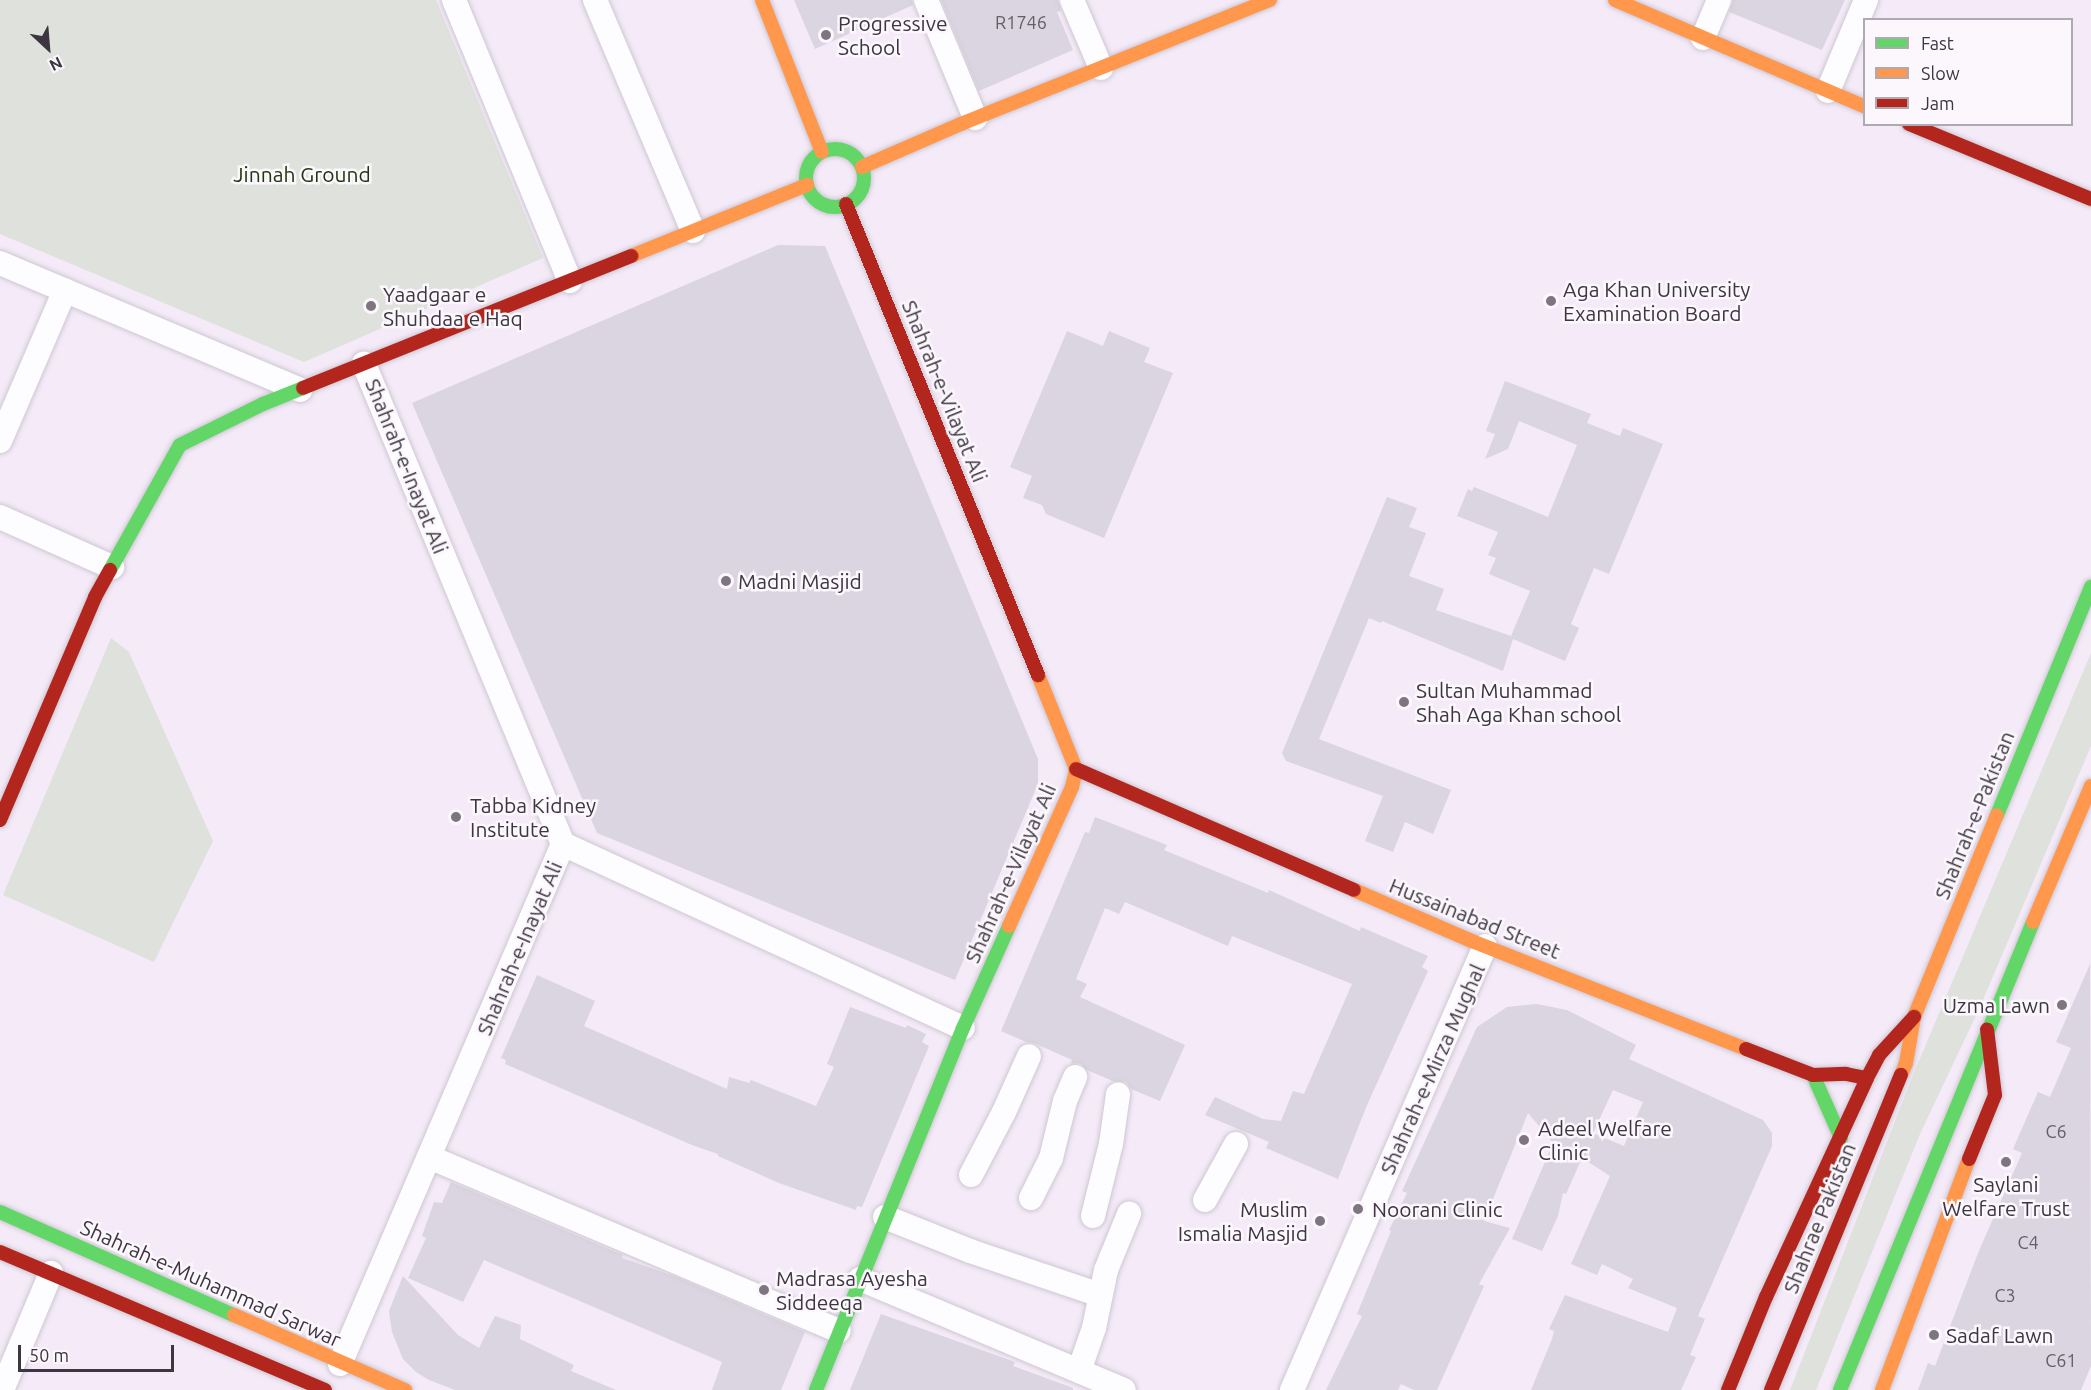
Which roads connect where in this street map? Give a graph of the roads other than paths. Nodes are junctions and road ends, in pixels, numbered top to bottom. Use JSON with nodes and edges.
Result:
{"nodes":[{"id":1,"x":454,"y":0,"type":"edge"},
{"id":2,"x":595,"y":0,"type":"edge"},
{"id":3,"x":762,"y":0,"type":"edge"},
{"id":4,"x":926,"y":0,"type":"edge"},
{"id":5,"x":1072,"y":0,"type":"edge"},
{"id":6,"x":1270,"y":0,"type":"edge"},
{"id":7,"x":1615,"y":0,"type":"edge"},
{"id":8,"x":1719,"y":0,"type":"edge"},
{"id":9,"x":1866,"y":0,"type":"edge"},
{"id":10,"x":1703,"y":38,"type":"junction"},
{"id":11,"x":1101,"y":68,"type":"junction"},
{"id":12,"x":1828,"y":91,"type":"junction"},
{"id":13,"x":1863,"y":106,"type":"edge"},
{"id":14,"x":975,"y":118,"type":"junction"},
{"id":15,"x":1914,"y":126,"type":"edge"},
{"id":16,"x":822,"y":152,"type":"junction"},
{"id":17,"x":862,"y":167,"type":"junction"},
{"id":18,"x":807,"y":185,"type":"junction"},
{"id":19,"x":2091,"y":199,"type":"edge"},
{"id":20,"x":846,"y":204,"type":"junction"},
{"id":21,"x":693,"y":231,"type":"junction"},
{"id":22,"x":0,"y":263,"type":"edge"},
{"id":23,"x":570,"y":281,"type":"junction"},
{"id":24,"x":64,"y":290,"type":"junction"},
{"id":25,"x":364,"y":364,"type":"junction"},
{"id":26,"x":300,"y":390,"type":"junction"},
{"id":27,"x":0,"y":441,"type":"edge"},
{"id":28,"x":0,"y":517,"type":"edge"},
{"id":29,"x":112,"y":567,"type":"junction"},
{"id":30,"x":2091,"y":587,"type":"edge"},
{"id":31,"x":1076,"y":769,"type":"junction"},
{"id":32,"x":2091,"y":786,"type":"edge"},
{"id":33,"x":0,"y":820,"type":"edge"},
{"id":34,"x":564,"y":844,"type":"junction"},
{"id":35,"x":1485,"y":946,"type":"junction"},
{"id":36,"x":1914,"y":1017,"type":"junction"},
{"id":37,"x":963,"y":1028,"type":"junction"},
{"id":38,"x":1987,"y":1029,"type":"junction"},
{"id":39,"x":1029,"y":1056,"type":"dead end"},
{"id":40,"x":1906,"y":1063,"type":"joint"},
{"id":41,"x":1813,"y":1075,"type":"junction"},
{"id":42,"x":1075,"y":1077,"type":"dead end"},
{"id":43,"x":1867,"y":1078,"type":"junction"},
{"id":44,"x":1118,"y":1094,"type":"dead end"},
{"id":45,"x":1841,"y":1138,"type":"junction"},
{"id":46,"x":1236,"y":1144,"type":"dead end"},
{"id":47,"x":429,"y":1157,"type":"junction"},
{"id":48,"x":971,"y":1175,"type":"dead end"},
{"id":49,"x":1031,"y":1198,"type":"dead end"},
{"id":50,"x":1205,"y":1200,"type":"dead end"},
{"id":51,"x":0,"y":1212,"type":"edge"},
{"id":52,"x":1129,"y":1214,"type":"dead end"},
{"id":53,"x":1093,"y":1216,"type":"dead end"},
{"id":54,"x":885,"y":1217,"type":"junction"},
{"id":55,"x":0,"y":1252,"type":"edge"},
{"id":56,"x":51,"y":1273,"type":"junction"},
{"id":57,"x":860,"y":1279,"type":"junction"},
{"id":58,"x":1100,"y":1295,"type":"junction"},
{"id":59,"x":839,"y":1331,"type":"junction"},
{"id":60,"x":340,"y":1364,"type":"junction"},
{"id":61,"x":1079,"y":1371,"type":"junction"},
{"id":62,"x":2,"y":1390,"type":"edge"},
{"id":63,"x":324,"y":1390,"type":"edge"},
{"id":64,"x":405,"y":1390,"type":"edge"},
{"id":65,"x":816,"y":1390,"type":"edge"},
{"id":66,"x":1124,"y":1390,"type":"edge"},
{"id":67,"x":1292,"y":1390,"type":"edge"},
{"id":68,"x":1728,"y":1390,"type":"edge"},
{"id":69,"x":1771,"y":1390,"type":"edge"},
{"id":70,"x":1839,"y":1390,"type":"edge"},
{"id":71,"x":1882,"y":1390,"type":"edge"}],
"edges":[{"from":1,"to":23,"type":"street"},
{"from":2,"to":21,"type":"street"},
{"from":3,"to":16,"type":"main road"},
{"from":4,"to":14,"type":"street"},
{"from":5,"to":11,"type":"street"},
{"from":6,"to":11,"type":"main road"},
{"from":7,"to":10,"type":"main road"},
{"from":8,"to":10,"type":"street"},
{"from":9,"to":12,"type":"street"},
{"from":10,"to":12,"type":"main road"},
{"from":11,"to":14,"type":"main road"},
{"from":12,"to":13,"type":"main road"},
{"from":14,"to":17,"type":"main road"},
{"from":15,"to":19,"type":"main road"},
{"from":16,"to":17,"type":"main road"},
{"from":16,"to":18,"type":"main road"},
{"from":17,"to":20,"type":"main road"},
{"from":18,"to":20,"type":"main road"},
{"from":18,"to":21,"type":"main road"},
{"from":20,"to":31,"type":"main road","name":"Shahrah-e-Vilayat Ali"},
{"from":21,"to":23,"type":"main road"},
{"from":22,"to":24,"type":"street"},
{"from":23,"to":25,"type":"main road"},
{"from":24,"to":26,"type":"street"},
{"from":24,"to":27,"type":"street"},
{"from":25,"to":26,"type":"main road"},
{"from":25,"to":34,"type":"street","name":"Shahrah-e-Inayat Ali"},
{"from":26,"to":29,"type":"main road"},
{"from":28,"to":29,"type":"street"},
{"from":29,"to":33,"type":"main road"},
{"from":30,"to":36,"type":"main road","name":"Shahrah-e-Pakistan"},
{"from":31,"to":35,"type":"main road","name":"Hussainabad Street"},
{"from":31,"to":37,"type":"main road","name":"Shahrah-e-Vilayat Ali"},
{"from":32,"to":38,"type":"main road"},
{"from":34,"to":37,"type":"street"},
{"from":34,"to":47,"type":"street","name":"Shahrah-e-Inayat Ali"},
{"from":35,"to":41,"type":"main road","name":"Hussainabad Street"},
{"from":35,"to":67,"type":"street","name":"Shahrah-e-Mirza Mughal"},
{"from":36,"to":40,"type":"main road","name":"Shahrah-e-Pakistan"},
{"from":36,"to":43,"type":"main road"},
{"from":37,"to":54,"type":"main road","name":"Shahrah-e-Vilayat Ali"},
{"from":38,"to":70,"type":"main road"},
{"from":38,"to":71,"type":"main road"},
{"from":39,"to":48,"type":"street"},
{"from":40,"to":69,"type":"main road","name":"Shahrae Pakistan"},
{"from":41,"to":43,"type":"main road","name":"Hussainabad Street"},
{"from":41,"to":45,"type":"main road"},
{"from":42,"to":49,"type":"street"},
{"from":43,"to":45,"type":"main road"},
{"from":44,"to":53,"type":"street"},
{"from":45,"to":68,"type":"main road"},
{"from":46,"to":50,"type":"street"},
{"from":47,"to":59,"type":"street"},
{"from":47,"to":60,"type":"street","name":"Shahrah-e-Inayat Ali"},
{"from":51,"to":60,"type":"main road","name":"Shahrah-e-Muhammad Sarwar"},
{"from":52,"to":58,"type":"street"},
{"from":54,"to":57,"type":"main road","name":"Shahrah-e-Vilayat Ali"},
{"from":54,"to":58,"type":"street"},
{"from":55,"to":56,"type":"main road"},
{"from":56,"to":62,"type":"street"},
{"from":56,"to":63,"type":"main road"},
{"from":57,"to":59,"type":"main road","name":"Shahrah-e-Vilayat Ali"},
{"from":57,"to":61,"type":"street"},
{"from":58,"to":61,"type":"street"},
{"from":59,"to":65,"type":"main road","name":"Shahrah-e-Vilayat Ali"},
{"from":60,"to":64,"type":"main road","name":"Shahrah-e-Muhammad Sarwar"},
{"from":61,"to":66,"type":"street"}]}
